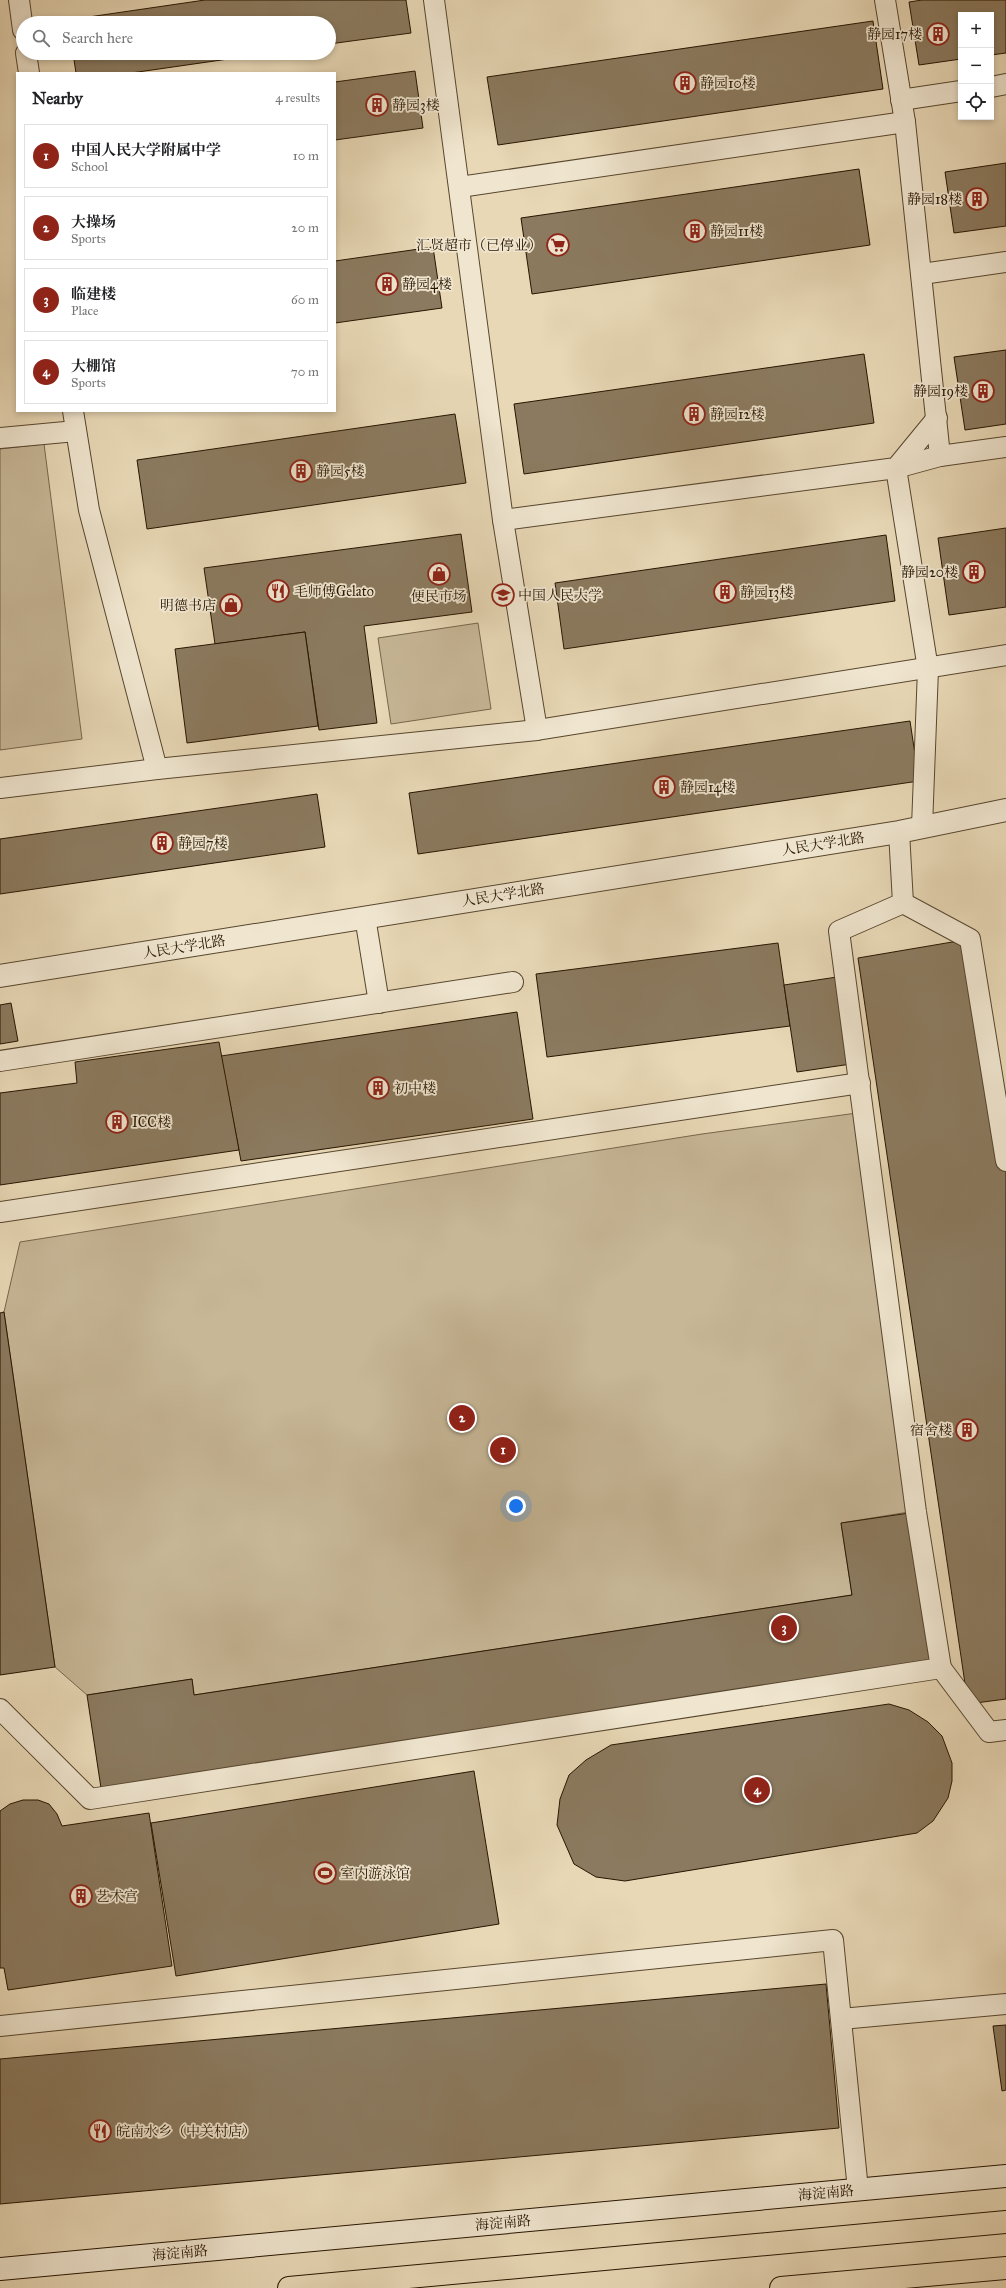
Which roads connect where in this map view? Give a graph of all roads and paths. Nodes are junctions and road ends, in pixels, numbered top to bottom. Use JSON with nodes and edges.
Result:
{"nodes":[{"id":1,"x":19,"y":0,"type":"edge"},
{"id":2,"x":434,"y":0,"type":"edge"},
{"id":3,"x":885,"y":0,"type":"edge"},
{"id":4,"x":21,"y":16,"type":"edge"},
{"id":5,"x":27,"y":60,"type":"edge"},
{"id":6,"x":29,"y":72,"type":"edge"},
{"id":7,"x":1006,"y":84,"type":"edge"},
{"id":8,"x":994,"y":86,"type":"edge"},
{"id":9,"x":958,"y":91,"type":"edge"},
{"id":10,"x":901,"y":100,"type":"junction"},
{"id":11,"x":905,"y":122,"type":"junction"},
{"id":12,"x":460,"y":187,"type":"junction"},
{"id":13,"x":1006,"y":262,"type":"edge"},
{"id":14,"x":922,"y":274,"type":"junction"},
{"id":15,"x":73,"y":412,"type":"edge"},
{"id":16,"x":937,"y":418,"type":"junction"},
{"id":17,"x":76,"y":430,"type":"junction"},
{"id":18,"x":0,"y":438,"type":"edge"},
{"id":19,"x":1006,"y":447,"type":"edge"},
{"id":20,"x":940,"y":456,"type":"junction"},
{"id":21,"x":896,"y":468,"type":"junction"},
{"id":22,"x":503,"y":520,"type":"junction"},
{"id":23,"x":1006,"y":655,"type":"edge"},
{"id":24,"x":928,"y":669,"type":"junction"},
{"id":25,"x":537,"y":730,"type":"junction"},
{"id":26,"x":157,"y":769,"type":"junction"},
{"id":27,"x":0,"y":788,"type":"edge"},
{"id":28,"x":1006,"y":810,"type":"edge"},
{"id":29,"x":922,"y":827,"type":"junction"},
{"id":30,"x":899,"y":832,"type":"junction"},
{"id":31,"x":903,"y":903,"type":"junction"},
{"id":32,"x":366,"y":918,"type":"junction"},
{"id":33,"x":0,"y":976,"type":"edge"},
{"id":34,"x":513,"y":982,"type":"dead end"},
{"id":35,"x":379,"y":1003,"type":"junction"},
{"id":36,"x":0,"y":1061,"type":"edge"},
{"id":37,"x":860,"y":1083,"type":"junction"},
{"id":38,"x":1006,"y":1161,"type":"edge"},
{"id":39,"x":0,"y":1212,"type":"edge"},
{"id":40,"x":942,"y":1668,"type":"junction"},
{"id":41,"x":0,"y":1709,"type":"edge"},
{"id":42,"x":1006,"y":1730,"type":"edge"},
{"id":43,"x":1006,"y":2004,"type":"edge"},
{"id":44,"x":841,"y":2019,"type":"junction"},
{"id":45,"x":0,"y":2026,"type":"edge"},
{"id":46,"x":1006,"y":2176,"type":"edge"},
{"id":47,"x":858,"y":2190,"type":"junction"},
{"id":48,"x":1006,"y":2222,"type":"edge"},
{"id":49,"x":1006,"y":2268,"type":"edge"},
{"id":50,"x":0,"y":2269,"type":"edge"},
{"id":51,"x":289,"y":2288,"type":"edge"},
{"id":52,"x":781,"y":2288,"type":"edge"}],
"edges":[{"from":1,"to":4,"type":"lane"},
{"from":2,"to":12,"type":"lane"},
{"from":3,"to":10,"type":"lane"},
{"from":5,"to":6,"type":"lane"},
{"from":7,"to":8,"type":"lane"},
{"from":9,"to":10,"type":"lane"},
{"from":10,"to":11,"type":"lane"},
{"from":11,"to":12,"type":"lane"},
{"from":11,"to":14,"type":"lane"},
{"from":12,"to":22,"type":"lane"},
{"from":13,"to":14,"type":"lane"},
{"from":14,"to":16,"type":"lane"},
{"from":15,"to":17,"type":"lane"},
{"from":16,"to":20,"type":"lane"},
{"from":16,"to":21,"type":"lane"},
{"from":17,"to":18,"type":"lane"},
{"from":17,"to":26,"type":"lane"},
{"from":19,"to":20,"type":"lane"},
{"from":20,"to":21,"type":"lane"},
{"from":21,"to":22,"type":"lane"},
{"from":21,"to":24,"type":"lane"},
{"from":22,"to":25,"type":"lane"},
{"from":23,"to":24,"type":"lane"},
{"from":24,"to":25,"type":"lane"},
{"from":24,"to":29,"type":"lane"},
{"from":25,"to":26,"type":"lane"},
{"from":26,"to":27,"type":"lane"},
{"from":28,"to":29,"type":"street","name":"人民大学北路"},
{"from":29,"to":30,"type":"street","name":"人民大学北路"},
{"from":30,"to":31,"type":"lane"},
{"from":30,"to":32,"type":"street","name":"人民大学北路"},
{"from":31,"to":37,"type":"lane"},
{"from":31,"to":38,"type":"lane"},
{"from":32,"to":33,"type":"street","name":"人民大学北路"},
{"from":32,"to":35,"type":"lane"},
{"from":34,"to":35,"type":"lane"},
{"from":35,"to":36,"type":"lane"},
{"from":37,"to":39,"type":"lane"},
{"from":37,"to":40,"type":"lane"},
{"from":40,"to":41,"type":"lane"},
{"from":40,"to":42,"type":"lane"},
{"from":43,"to":44,"type":"lane"},
{"from":44,"to":45,"type":"lane"},
{"from":44,"to":47,"type":"lane"},
{"from":46,"to":47,"type":"street","name":"海淀南路"},
{"from":47,"to":50,"type":"street","name":"海淀南路"},
{"from":48,"to":51,"type":"main road"},
{"from":49,"to":52,"type":"main road"}]}
